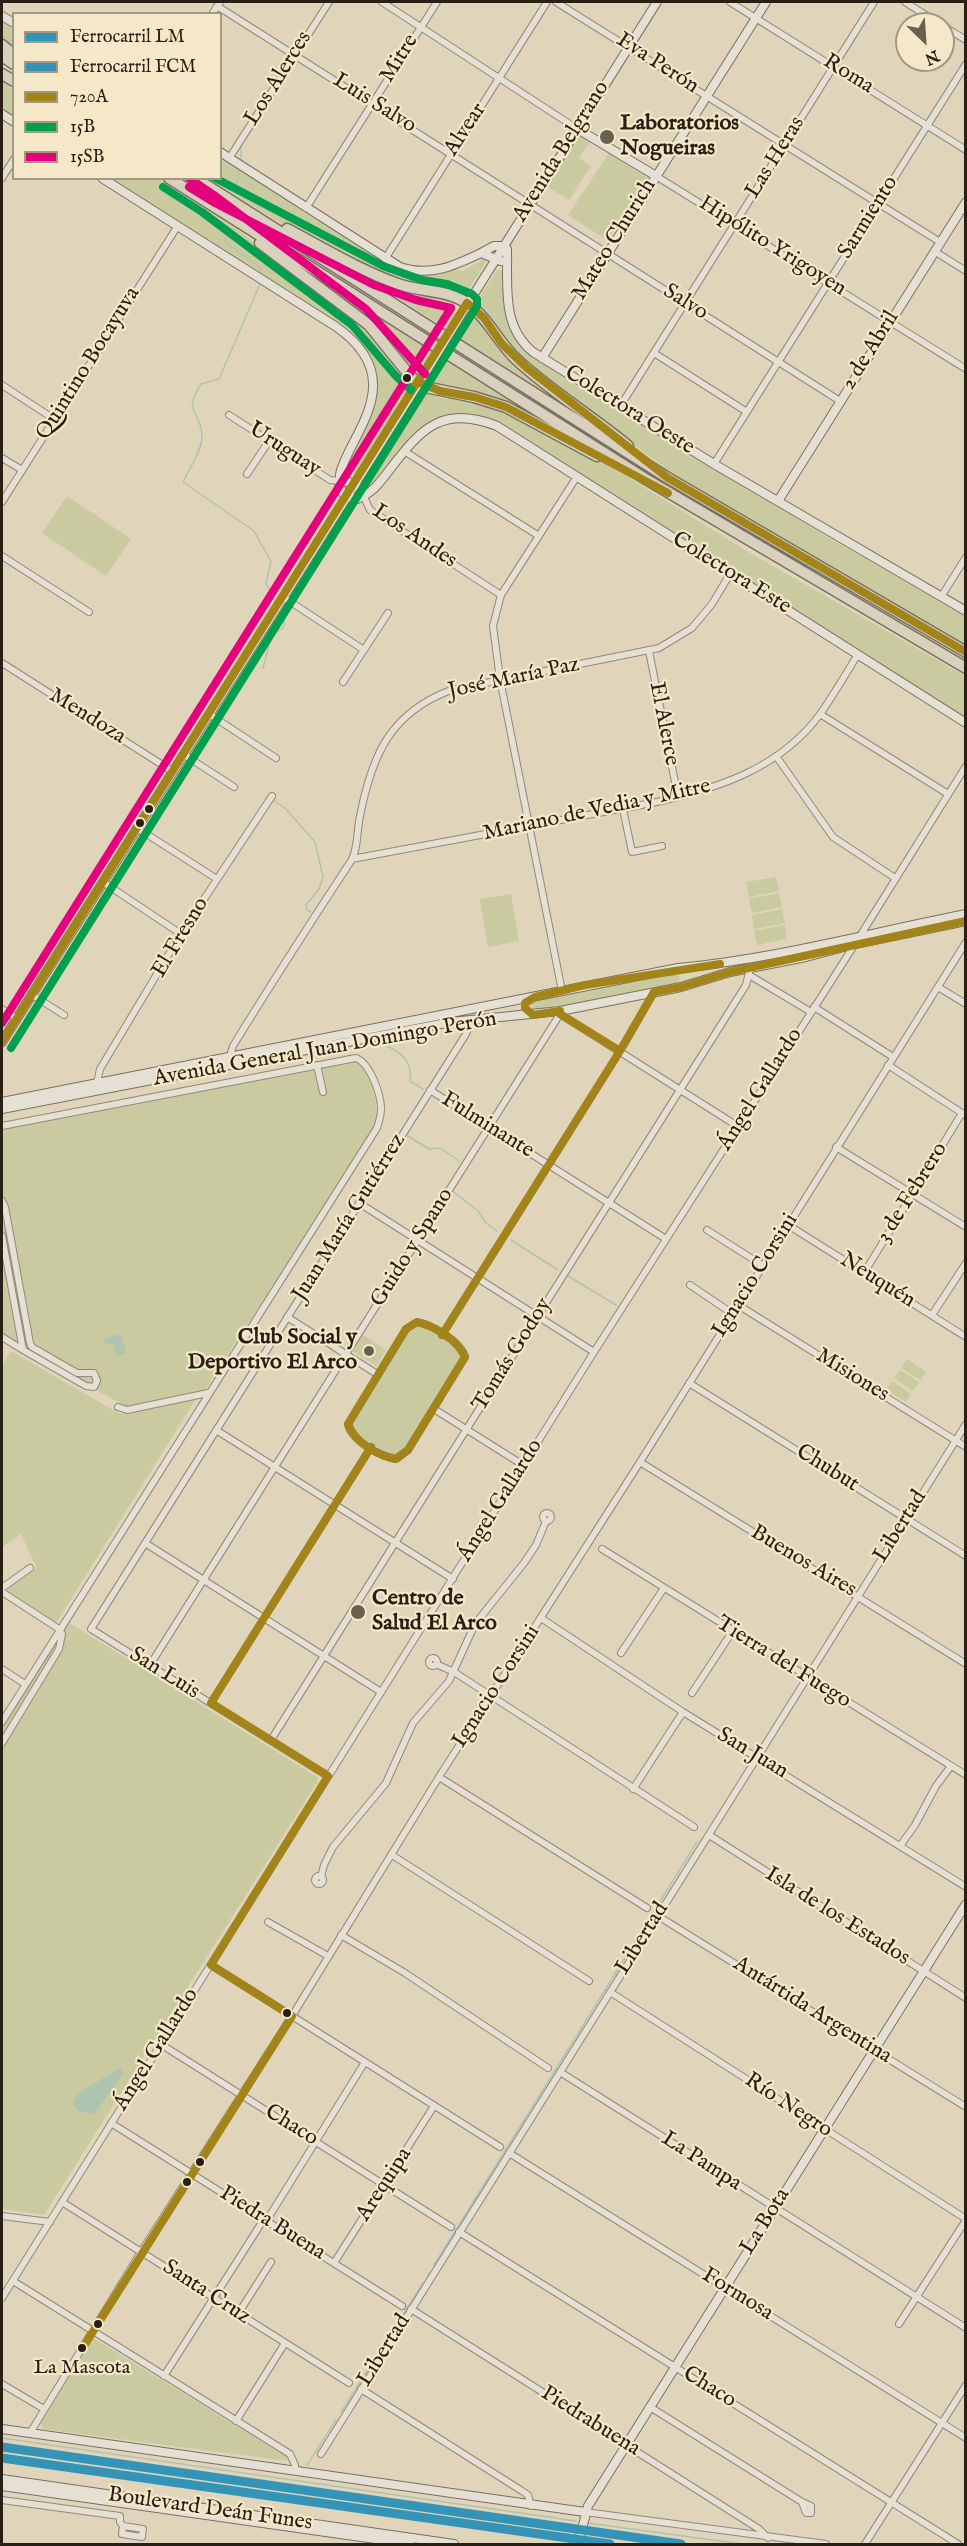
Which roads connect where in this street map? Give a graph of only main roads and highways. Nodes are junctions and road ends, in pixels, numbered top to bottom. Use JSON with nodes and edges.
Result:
{"nodes":[{"id":1,"x":172,"y":180,"type":"edge"},
{"id":2,"x":198,"y":180,"type":"edge"},
{"id":3,"x":220,"y":194,"type":"junction"},
{"id":4,"x":208,"y":202,"type":"junction"},
{"id":5,"x":644,"y":478,"type":"junction"},
{"id":6,"x":668,"y":478,"type":"junction"},
{"id":7,"x":966,"y":652,"type":"edge"},
{"id":8,"x":966,"y":668,"type":"edge"}],
"edges":[{"from":1,"to":4,"type":"highway"},
{"from":2,"to":3,"type":"highway"},
{"from":3,"to":6,"type":"highway"},
{"from":3,"to":6,"type":"highway"},
{"from":4,"to":5,"type":"highway"},
{"from":4,"to":5,"type":"highway"},
{"from":5,"to":8,"type":"highway"},
{"from":6,"to":7,"type":"highway"}]}
